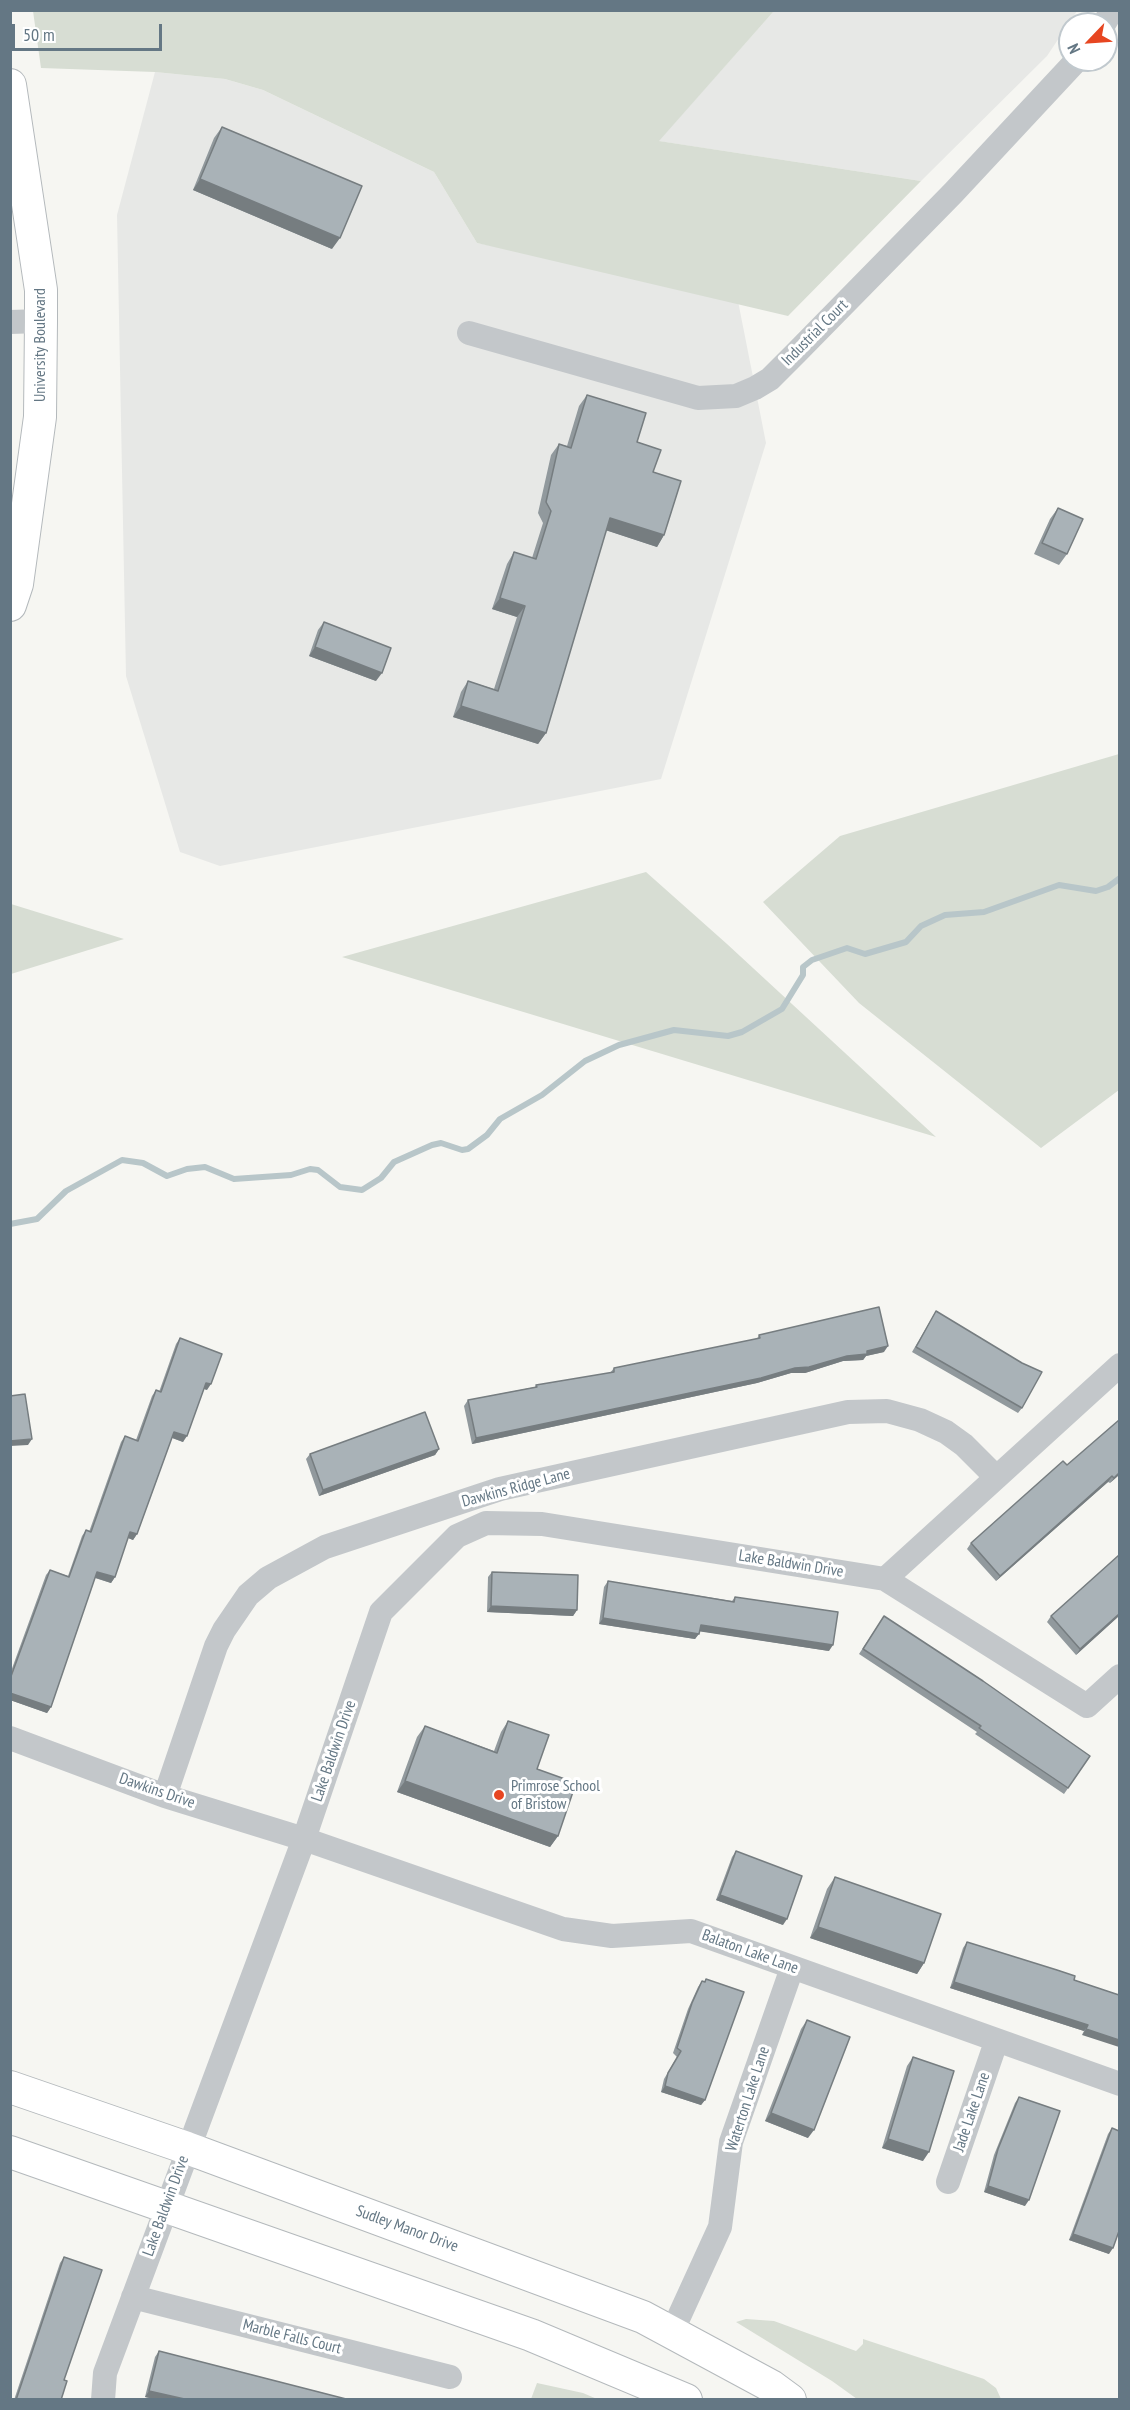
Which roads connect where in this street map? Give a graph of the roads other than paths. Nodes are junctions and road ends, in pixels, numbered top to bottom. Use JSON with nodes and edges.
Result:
{"nodes":[{"id":1,"x":1066,"y":72,"type":"edge"},
{"id":2,"x":10,"y":85,"type":"edge"},
{"id":3,"x":26,"y":321,"type":"edge"},
{"id":4,"x":469,"y":333,"type":"dead end"},
{"id":5,"x":10,"y":605,"type":"edge"},
{"id":6,"x":1119,"y":1365,"type":"edge"},
{"id":7,"x":996,"y":1477,"type":"junction"},
{"id":8,"x":885,"y":1579,"type":"junction"},
{"id":9,"x":1119,"y":1676,"type":"edge"},
{"id":10,"x":10,"y":1738,"type":"edge"},
{"id":11,"x":165,"y":1796,"type":"junction"},
{"id":12,"x":304,"y":1839,"type":"junction"},
{"id":13,"x":792,"y":1968,"type":"junction"},
{"id":14,"x":996,"y":2042,"type":"junction"},
{"id":15,"x":1119,"y":2084,"type":"edge"},
{"id":16,"x":10,"y":2087,"type":"edge"},
{"id":17,"x":187,"y":2148,"type":"junction"},
{"id":18,"x":10,"y":2152,"type":"edge"},
{"id":19,"x":948,"y":2182,"type":"dead end"},
{"id":20,"x":165,"y":2206,"type":"junction"},
{"id":21,"x":133,"y":2297,"type":"junction"},
{"id":22,"x":672,"y":2332,"type":"junction"},
{"id":23,"x":450,"y":2377,"type":"dead end"},
{"id":24,"x":103,"y":2400,"type":"edge"},
{"id":25,"x":686,"y":2400,"type":"edge"},
{"id":26,"x":790,"y":2400,"type":"edge"}],
"edges":[{"from":1,"to":4,"type":"street","name":"Industrial Court"},
{"from":2,"to":3,"type":"main road","name":"University Boulevard"},
{"from":3,"to":5,"type":"main road","name":"University Boulevard"},
{"from":6,"to":7,"type":"street"},
{"from":7,"to":8,"type":"street"},
{"from":7,"to":11,"type":"street","name":"Dawkins Ridge Lane"},
{"from":8,"to":9,"type":"street","name":"Lake Baldwin Drive"},
{"from":8,"to":12,"type":"street","name":"Lake Baldwin Drive"},
{"from":10,"to":11,"type":"street","name":"Dawkins Drive"},
{"from":11,"to":12,"type":"street","name":"Dawkins Drive"},
{"from":12,"to":13,"type":"street","name":"Balaton Lake Lane"},
{"from":12,"to":17,"type":"street","name":"Lake Baldwin Drive"},
{"from":13,"to":14,"type":"street","name":"Balaton Lake Lane"},
{"from":13,"to":22,"type":"street","name":"Waterton Lake Lane"},
{"from":14,"to":15,"type":"street","name":"Balaton Lake Lane"},
{"from":14,"to":19,"type":"street","name":"Jade Lake Lane"},
{"from":16,"to":17,"type":"main road","name":"Sudley Manor Drive"},
{"from":17,"to":20,"type":"street","name":"Lake Baldwin Drive"},
{"from":17,"to":22,"type":"main road","name":"Sudley Manor Drive"},
{"from":18,"to":20,"type":"main road"},
{"from":20,"to":21,"type":"street","name":"Lake Baldwin Drive"},
{"from":20,"to":25,"type":"main road"},
{"from":21,"to":23,"type":"street","name":"Marble Falls Court"},
{"from":21,"to":24,"type":"street","name":"Lake Baldwin Drive"},
{"from":22,"to":26,"type":"main road","name":"Sudley Manor Drive"}]}
